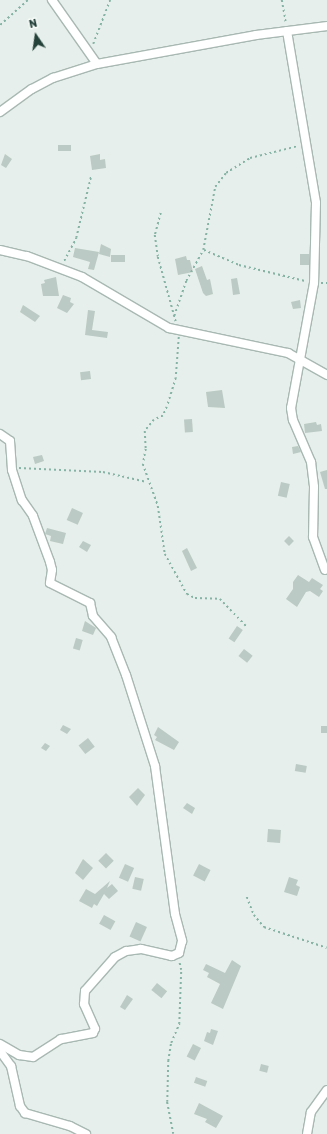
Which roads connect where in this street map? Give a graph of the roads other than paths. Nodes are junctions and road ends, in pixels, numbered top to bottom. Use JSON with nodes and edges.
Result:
{"nodes":[{"id":1,"x":52,"y":0,"type":"edge"},
{"id":2,"x":327,"y":26,"type":"edge"},
{"id":3,"x":287,"y":31,"type":"junction"},
{"id":4,"x":97,"y":64,"type":"junction"},
{"id":5,"x":0,"y":112,"type":"edge"},
{"id":6,"x":0,"y":250,"type":"edge"},
{"id":7,"x":302,"y":359,"type":"junction"},
{"id":8,"x":327,"y":375,"type":"edge"},
{"id":9,"x":0,"y":434,"type":"edge"},
{"id":10,"x":325,"y":570,"type":"dead end"},
{"id":11,"x":0,"y":1044,"type":"edge"},
{"id":12,"x":0,"y":1051,"type":"edge"},
{"id":13,"x":327,"y":1090,"type":"edge"},
{"id":14,"x":86,"y":1134,"type":"edge"},
{"id":15,"x":307,"y":1134,"type":"edge"}],
"edges":[{"from":1,"to":4,"type":"street"},
{"from":2,"to":3,"type":"street"},
{"from":3,"to":4,"type":"street"},
{"from":3,"to":7,"type":"street"},
{"from":4,"to":5,"type":"street"},
{"from":6,"to":7,"type":"street"},
{"from":7,"to":8,"type":"street"},
{"from":7,"to":10,"type":"street"},
{"from":9,"to":11,"type":"street"},
{"from":12,"to":14,"type":"street"},
{"from":13,"to":15,"type":"street"}]}
